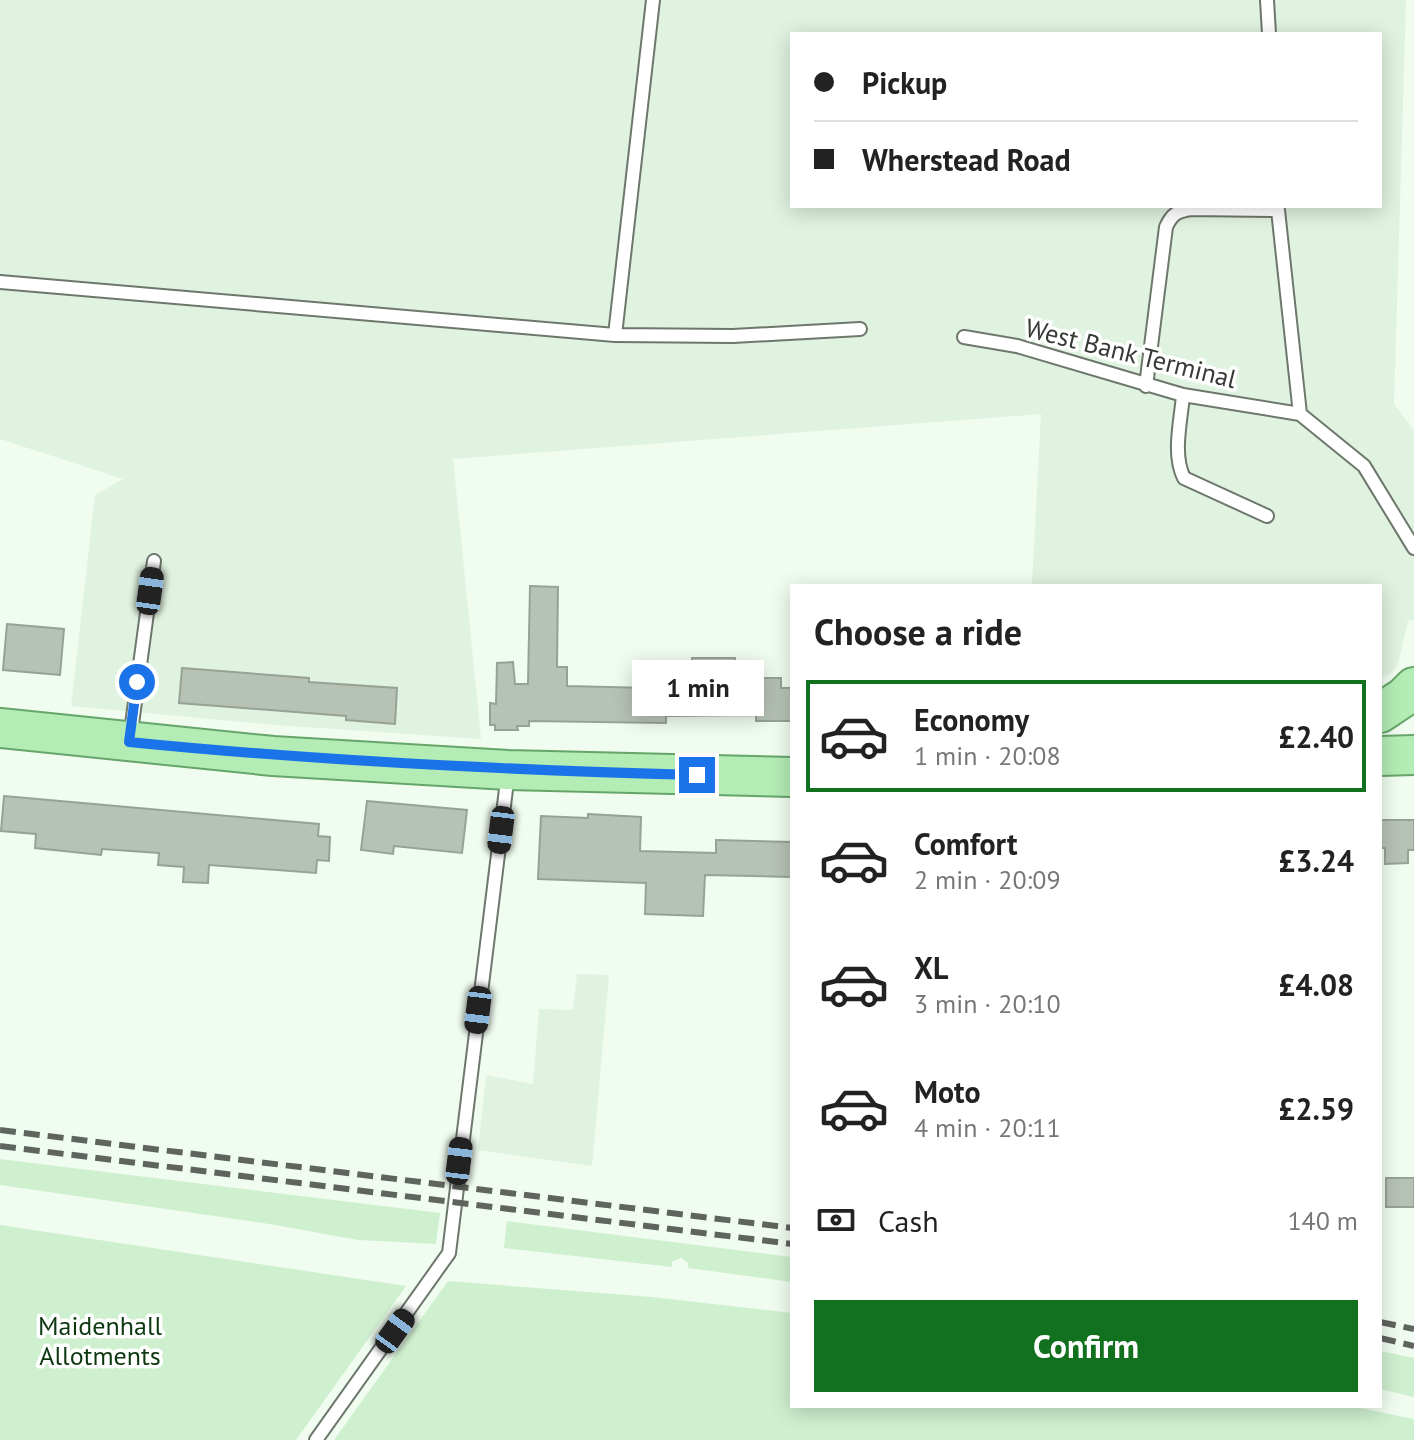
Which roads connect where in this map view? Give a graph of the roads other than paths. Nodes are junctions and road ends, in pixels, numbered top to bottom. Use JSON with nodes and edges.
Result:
{"nodes":[{"id":1,"x":653,"y":0,"type":"edge"},
{"id":2,"x":1267,"y":0,"type":"edge"},
{"id":3,"x":1269,"y":32,"type":"edge"},
{"id":4,"x":1278,"y":208,"type":"edge"},
{"id":5,"x":0,"y":282,"type":"edge"},
{"id":6,"x":860,"y":329,"type":"dead end"},
{"id":7,"x":615,"y":335,"type":"junction"},
{"id":8,"x":964,"y":337,"type":"dead end"},
{"id":9,"x":1146,"y":386,"type":"junction"},
{"id":10,"x":1183,"y":395,"type":"junction"},
{"id":11,"x":1300,"y":414,"type":"junction"},
{"id":12,"x":1267,"y":516,"type":"dead end"},
{"id":13,"x":1414,"y":548,"type":"edge"},
{"id":14,"x":154,"y":561,"type":"dead end"},
{"id":15,"x":1414,"y":687,"type":"edge"},
{"id":16,"x":1382,"y":712,"type":"edge"},
{"id":17,"x":0,"y":728,"type":"edge"},
{"id":18,"x":129,"y":742,"type":"junction"},
{"id":19,"x":1414,"y":755,"type":"edge"},
{"id":20,"x":1382,"y":756,"type":"edge"},
{"id":21,"x":508,"y":770,"type":"junction"},
{"id":22,"x":790,"y":777,"type":"edge"},
{"id":23,"x":316,"y":1440,"type":"edge"}],
"edges":[{"from":1,"to":7,"type":"lane"},
{"from":2,"to":3,"type":"lane"},
{"from":4,"to":9,"type":"lane"},
{"from":4,"to":11,"type":"lane"},
{"from":5,"to":7,"type":"lane"},
{"from":6,"to":7,"type":"lane"},
{"from":8,"to":9,"type":"lane","name":"West Bank Terminal"},
{"from":9,"to":10,"type":"lane","name":"West Bank Terminal"},
{"from":10,"to":11,"type":"lane","name":"West Bank Terminal"},
{"from":10,"to":12,"type":"lane"},
{"from":11,"to":13,"type":"lane","name":"West Bank Terminal"},
{"from":14,"to":18,"type":"lane"},
{"from":15,"to":16,"type":"main road"},
{"from":17,"to":18,"type":"main road"},
{"from":18,"to":21,"type":"main road"},
{"from":19,"to":20,"type":"main road"},
{"from":21,"to":22,"type":"main road"},
{"from":21,"to":23,"type":"lane"}]}
